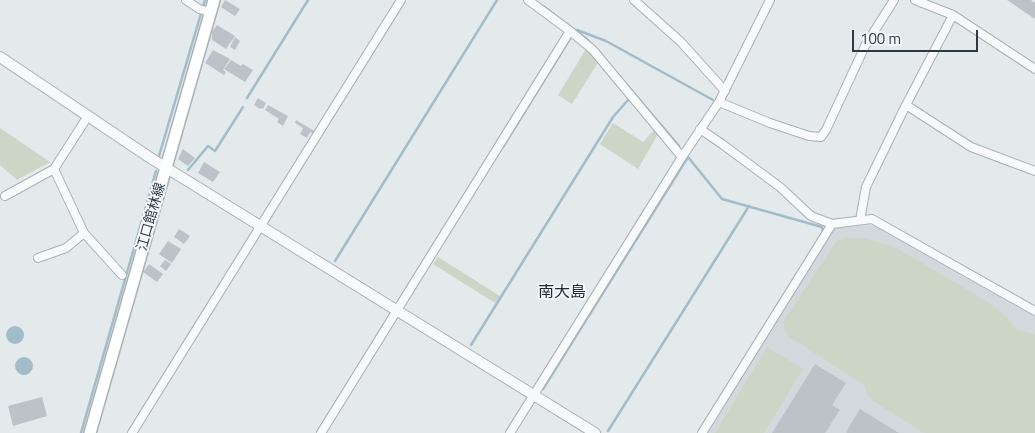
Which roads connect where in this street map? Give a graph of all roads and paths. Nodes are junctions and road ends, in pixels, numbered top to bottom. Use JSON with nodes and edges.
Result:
{"nodes":[{"id":1,"x":186,"y":0,"type":"edge"},
{"id":2,"x":214,"y":0,"type":"edge"},
{"id":3,"x":401,"y":0,"type":"edge"},
{"id":4,"x":634,"y":0,"type":"edge"},
{"id":5,"x":770,"y":0,"type":"edge"},
{"id":6,"x":894,"y":0,"type":"edge"},
{"id":7,"x":916,"y":0,"type":"edge"},
{"id":8,"x":530,"y":1,"type":"edge"},
{"id":9,"x":210,"y":12,"type":"junction"},
{"id":10,"x":953,"y":15,"type":"junction"},
{"id":11,"x":570,"y":31,"type":"junction"},
{"id":12,"x":0,"y":57,"type":"edge"},
{"id":13,"x":1035,"y":69,"type":"edge"},
{"id":14,"x":725,"y":91,"type":"junction"},
{"id":15,"x":719,"y":102,"type":"junction"},
{"id":16,"x":906,"y":105,"type":"junction"},
{"id":17,"x":88,"y":116,"type":"junction"},
{"id":18,"x":700,"y":129,"type":"junction"},
{"id":19,"x":682,"y":157,"type":"junction"},
{"id":20,"x":166,"y":168,"type":"junction"},
{"id":21,"x":54,"y":169,"type":"junction"},
{"id":22,"x":1035,"y":171,"type":"edge"},
{"id":23,"x":5,"y":196,"type":"dead end"},
{"id":24,"x":860,"y":220,"type":"junction"},
{"id":25,"x":832,"y":224,"type":"junction"},
{"id":26,"x":261,"y":226,"type":"junction"},
{"id":27,"x":84,"y":233,"type":"junction"},
{"id":28,"x":38,"y":258,"type":"dead end"},
{"id":29,"x":122,"y":275,"type":"dead end"},
{"id":30,"x":397,"y":310,"type":"junction"},
{"id":31,"x":1035,"y":311,"type":"edge"},
{"id":32,"x":534,"y":394,"type":"junction"},
{"id":33,"x":90,"y":433,"type":"edge"},
{"id":34,"x":132,"y":433,"type":"edge"},
{"id":35,"x":321,"y":433,"type":"edge"},
{"id":36,"x":510,"y":433,"type":"edge"},
{"id":37,"x":595,"y":433,"type":"edge"},
{"id":38,"x":702,"y":433,"type":"edge"}],
"edges":[{"from":1,"to":9,"type":"street"},
{"from":2,"to":9,"type":"main road","name":"江口館林線"},
{"from":3,"to":26,"type":"street"},
{"from":4,"to":14,"type":"street"},
{"from":5,"to":14,"type":"street"},
{"from":6,"to":15,"type":"street"},
{"from":7,"to":10,"type":"street"},
{"from":8,"to":11,"type":"street"},
{"from":9,"to":20,"type":"main road","name":"江口館林線"},
{"from":10,"to":13,"type":"street"},
{"from":10,"to":16,"type":"street"},
{"from":11,"to":19,"type":"street"},
{"from":11,"to":30,"type":"street"},
{"from":12,"to":17,"type":"street"},
{"from":14,"to":15,"type":"street"},
{"from":15,"to":18,"type":"street"},
{"from":16,"to":22,"type":"street"},
{"from":16,"to":24,"type":"street"},
{"from":17,"to":20,"type":"street"},
{"from":17,"to":21,"type":"street"},
{"from":18,"to":19,"type":"street"},
{"from":18,"to":25,"type":"street"},
{"from":19,"to":32,"type":"street"},
{"from":20,"to":26,"type":"street"},
{"from":20,"to":33,"type":"main road","name":"江口館林線"},
{"from":21,"to":23,"type":"street"},
{"from":21,"to":27,"type":"street"},
{"from":24,"to":25,"type":"street"},
{"from":24,"to":31,"type":"street"},
{"from":25,"to":38,"type":"street"},
{"from":26,"to":30,"type":"street"},
{"from":26,"to":34,"type":"street"},
{"from":27,"to":28,"type":"street"},
{"from":27,"to":29,"type":"street"},
{"from":30,"to":32,"type":"street"},
{"from":30,"to":35,"type":"street"},
{"from":32,"to":36,"type":"street"},
{"from":32,"to":37,"type":"street"}]}
